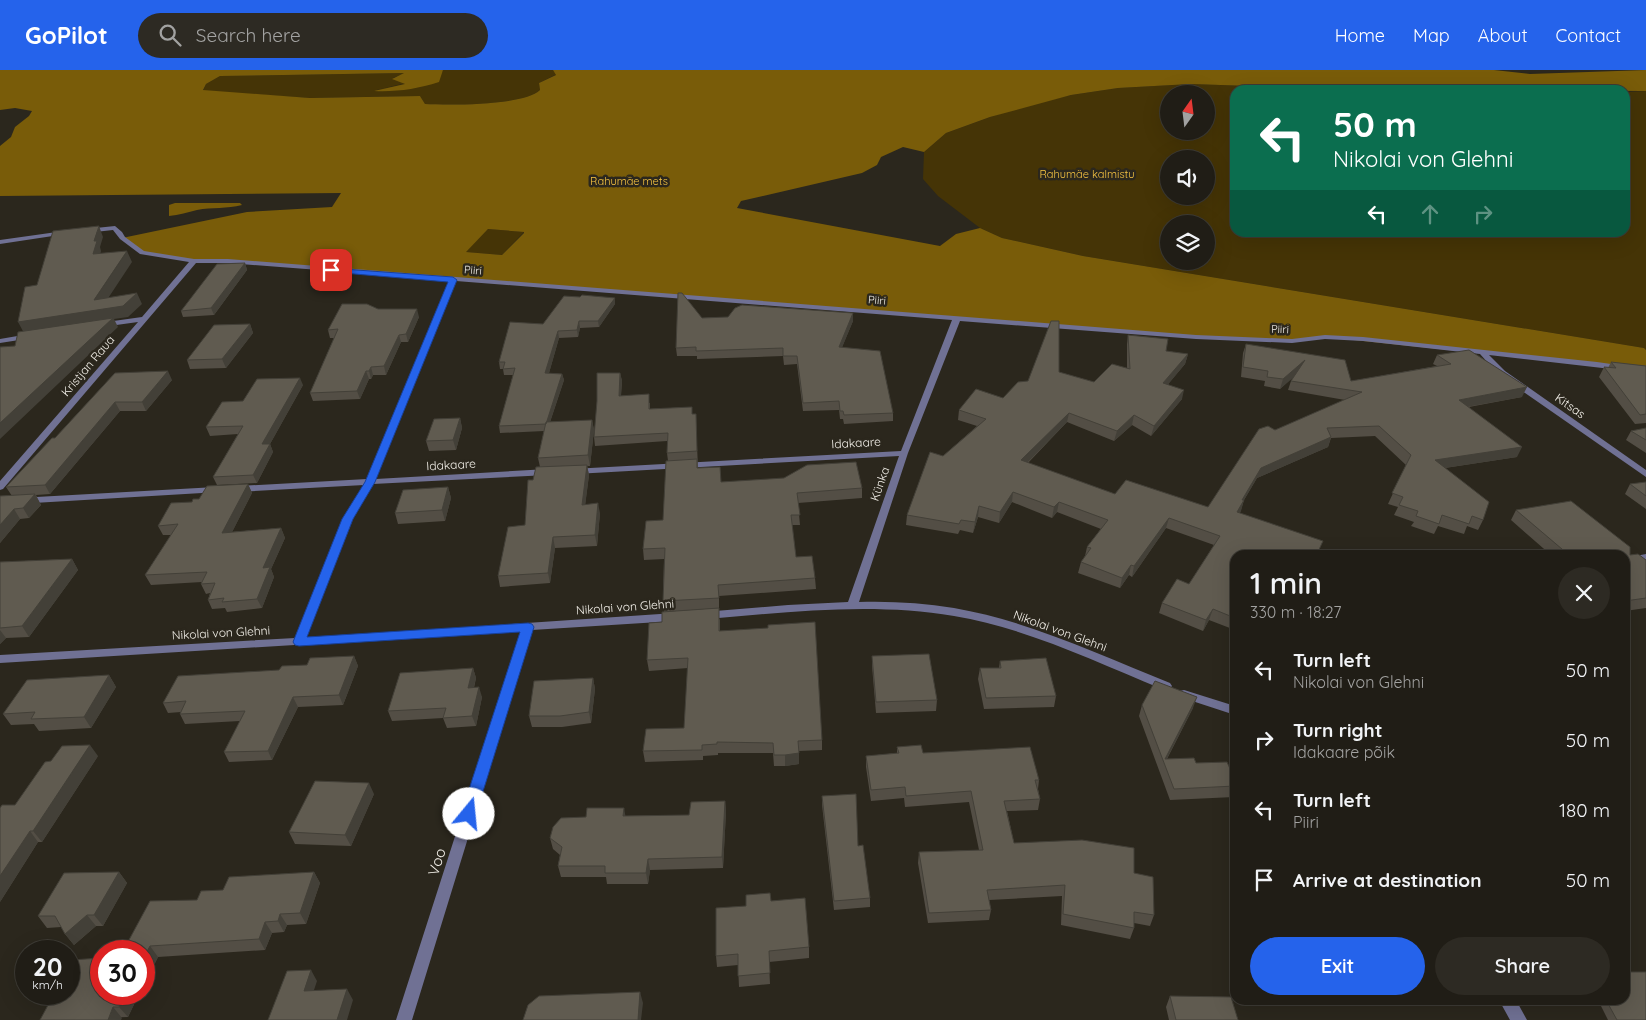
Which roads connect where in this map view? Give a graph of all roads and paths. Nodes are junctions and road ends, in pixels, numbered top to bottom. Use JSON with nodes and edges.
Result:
{"nodes":[{"id":1,"x":82,"y":231,"type":"edge"},
{"id":2,"x":73,"y":232,"type":"edge"},
{"id":3,"x":0,"y":242,"type":"edge"},
{"id":4,"x":194,"y":261,"type":"junction"},
{"id":5,"x":453,"y":280,"type":"junction"},
{"id":6,"x":957,"y":318,"type":"junction"},
{"id":7,"x":143,"y":319,"type":"junction"},
{"id":8,"x":95,"y":326,"type":"edge"},
{"id":9,"x":38,"y":335,"type":"edge"},
{"id":10,"x":0,"y":340,"type":"edge"},
{"id":11,"x":1483,"y":353,"type":"junction"},
{"id":12,"x":1646,"y":371,"type":"edge"},
{"id":13,"x":904,"y":453,"type":"junction"},
{"id":14,"x":1646,"y":474,"type":"edge"},
{"id":15,"x":370,"y":482,"type":"junction"},
{"id":16,"x":0,"y":487,"type":"edge"},
{"id":17,"x":0,"y":502,"type":"edge"},
{"id":18,"x":1646,"y":557,"type":"edge"},
{"id":19,"x":1630,"y":560,"type":"edge"},
{"id":20,"x":853,"y":604,"type":"junction"},
{"id":21,"x":528,"y":627,"type":"junction"},
{"id":22,"x":299,"y":642,"type":"junction"},
{"id":23,"x":0,"y":659,"type":"edge"},
{"id":24,"x":1230,"y":710,"type":"edge"},
{"id":25,"x":1510,"y":1005,"type":"edge"},
{"id":26,"x":404,"y":1020,"type":"edge"},
{"id":27,"x":1520,"y":1020,"type":"edge"}],
"edges":[{"from":1,"to":4,"type":"street","name":"Piiri"},
{"from":2,"to":3,"type":"street"},
{"from":4,"to":5,"type":"street","name":"Piiri"},
{"from":4,"to":7,"type":"street","name":"Kristjan Raua"},
{"from":5,"to":6,"type":"street","name":"Piiri"},
{"from":5,"to":15,"type":"street"},
{"from":6,"to":11,"type":"street","name":"Piiri"},
{"from":6,"to":13,"type":"street","name":"Künka"},
{"from":7,"to":8,"type":"street"},
{"from":7,"to":16,"type":"street","name":"Kristjan Raua"},
{"from":9,"to":10,"type":"street"},
{"from":11,"to":12,"type":"street","name":"Piiri"},
{"from":11,"to":14,"type":"street","name":"Kitsas"},
{"from":13,"to":15,"type":"street","name":"Idakaare"},
{"from":13,"to":20,"type":"street","name":"Künka"},
{"from":15,"to":17,"type":"street","name":"Idakaare"},
{"from":15,"to":22,"type":"street"},
{"from":18,"to":19,"type":"street"},
{"from":20,"to":21,"type":"street","name":"Nikolai von Glehni"},
{"from":20,"to":24,"type":"street","name":"Nikolai von Glehni"},
{"from":21,"to":22,"type":"street","name":"Nikolai von Glehni"},
{"from":21,"to":26,"type":"street","name":"Voo"},
{"from":22,"to":23,"type":"street","name":"Nikolai von Glehni"},
{"from":25,"to":27,"type":"street"}]}
